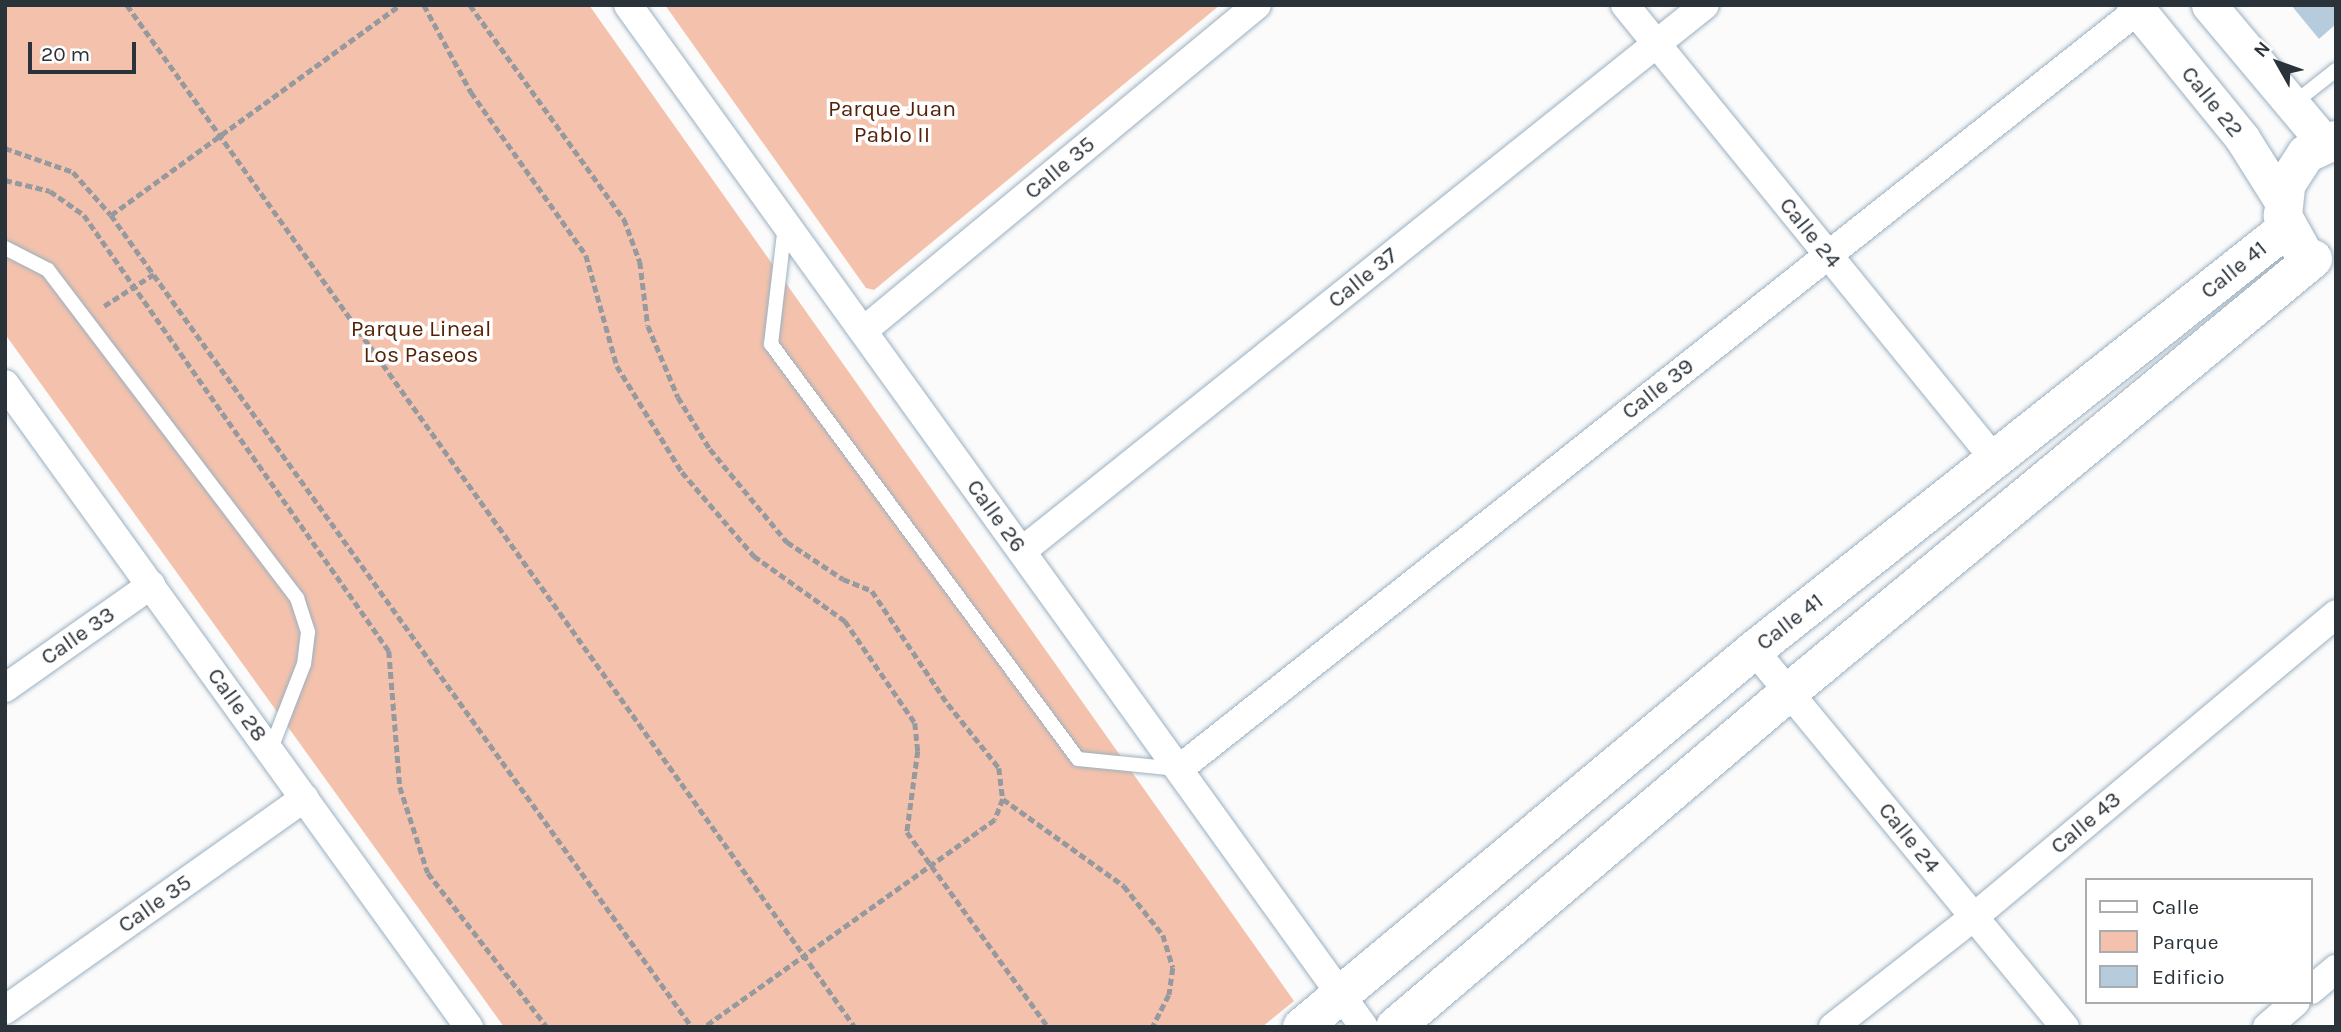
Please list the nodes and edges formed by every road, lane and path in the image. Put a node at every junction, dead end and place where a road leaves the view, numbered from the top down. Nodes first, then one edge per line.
1 (127, 5) edge
2 (400, 5) edge
3 (424, 5) edge
4 (470, 5) edge
5 (628, 5) edge
6 (1257, 5) edge
7 (1625, 5) edge
8 (1705, 5) edge
9 (2209, 5) edge
10 (2136, 8) edge
11 (1657, 43) junction
12 (2336, 70) edge
13 (2291, 106) junction
14 (220, 136) junction
15 (2330, 141) edge
16 (5, 148) edge
17 (5, 180) edge
18 (111, 215) junction
19 (2285, 215) junction
20 (785, 223) junction
21 (5, 248) edge
22 (1827, 254) junction
23 (2325, 264) edge
24 (153, 274) junction
25 (133, 287) junction
26 (863, 331) junction
27 (5, 384) edge
28 (1995, 460) junction
29 (1022, 551) junction
30 (151, 585) junction
31 (2336, 614) edge
32 (1754, 650) junction
33 (5, 688) edge
34 (1789, 692) junction
35 (270, 751) junction
36 (1179, 769) junction
37 (304, 798) junction
38 (1003, 799) junction
39 (931, 865) junction
40 (1974, 917) junction
41 (804, 956) junction
42 (2336, 969) edge
43 (2313, 988) edge
44 (1341, 995) junction
45 (2294, 1004) edge
46 (5, 1010) edge
47 (460, 1024) edge
48 (547, 1027) edge
49 (692, 1027) edge
50 (705, 1027) edge
51 (855, 1027) edge
52 (1048, 1027) edge
53 (1153, 1027) edge
54 (1302, 1027) edge
55 (1364, 1027) edge
56 (1395, 1027) edge
57 (1833, 1027) edge
58 (2064, 1027) edge
59 (2267, 1027) edge

1 - 14 path
2 - 14 path
3 - 39 path
4 - 38 path
5 - 20 street, Calle 26
6 - 26 street, Calle 35
7 - 11 street, Calle 24
8 - 11 street, Calle 37
9 - 13 street
10 - 19 street, Calle 22
10 - 22 street, Calle 39
11 - 22 street, Calle 24
11 - 29 street, Calle 37
12 - 13 lane
13 - 15 street
14 - 18 path
14 - 41 path
15 - 19 main road
16 - 18 path
17 - 25 path
18 - 24 path
19 - 23 main road
19 - 28 main road, Calle 41
20 - 26 street, Calle 26
20 - 36 lane
21 - 35 lane
22 - 28 street, Calle 24
22 - 36 street, Calle 39
23 - 34 main road, Calle 41
24 - 25 path
24 - 49 path
25 - 48 path
26 - 29 street, Calle 26
27 - 30 street, Calle 28
28 - 32 main road, Calle 41
29 - 36 street, Calle 26
30 - 33 street, Calle 33
30 - 35 street, Calle 28
31 - 40 street, Calle 43
32 - 34 street, Calle 24
32 - 44 main road, Calle 41
34 - 40 street, Calle 24
34 - 56 main road, Calle 41
35 - 37 street, Calle 28
36 - 44 street, Calle 26
37 - 46 street, Calle 35
37 - 47 street, Calle 28
38 - 39 path
38 - 53 path
39 - 41 path
39 - 52 path
40 - 57 street, Calle 43
40 - 58 street, Calle 24
41 - 50 path
41 - 51 path
42 - 43 street
44 - 54 main road, Calle 41
44 - 55 street, Calle 26
45 - 59 street

